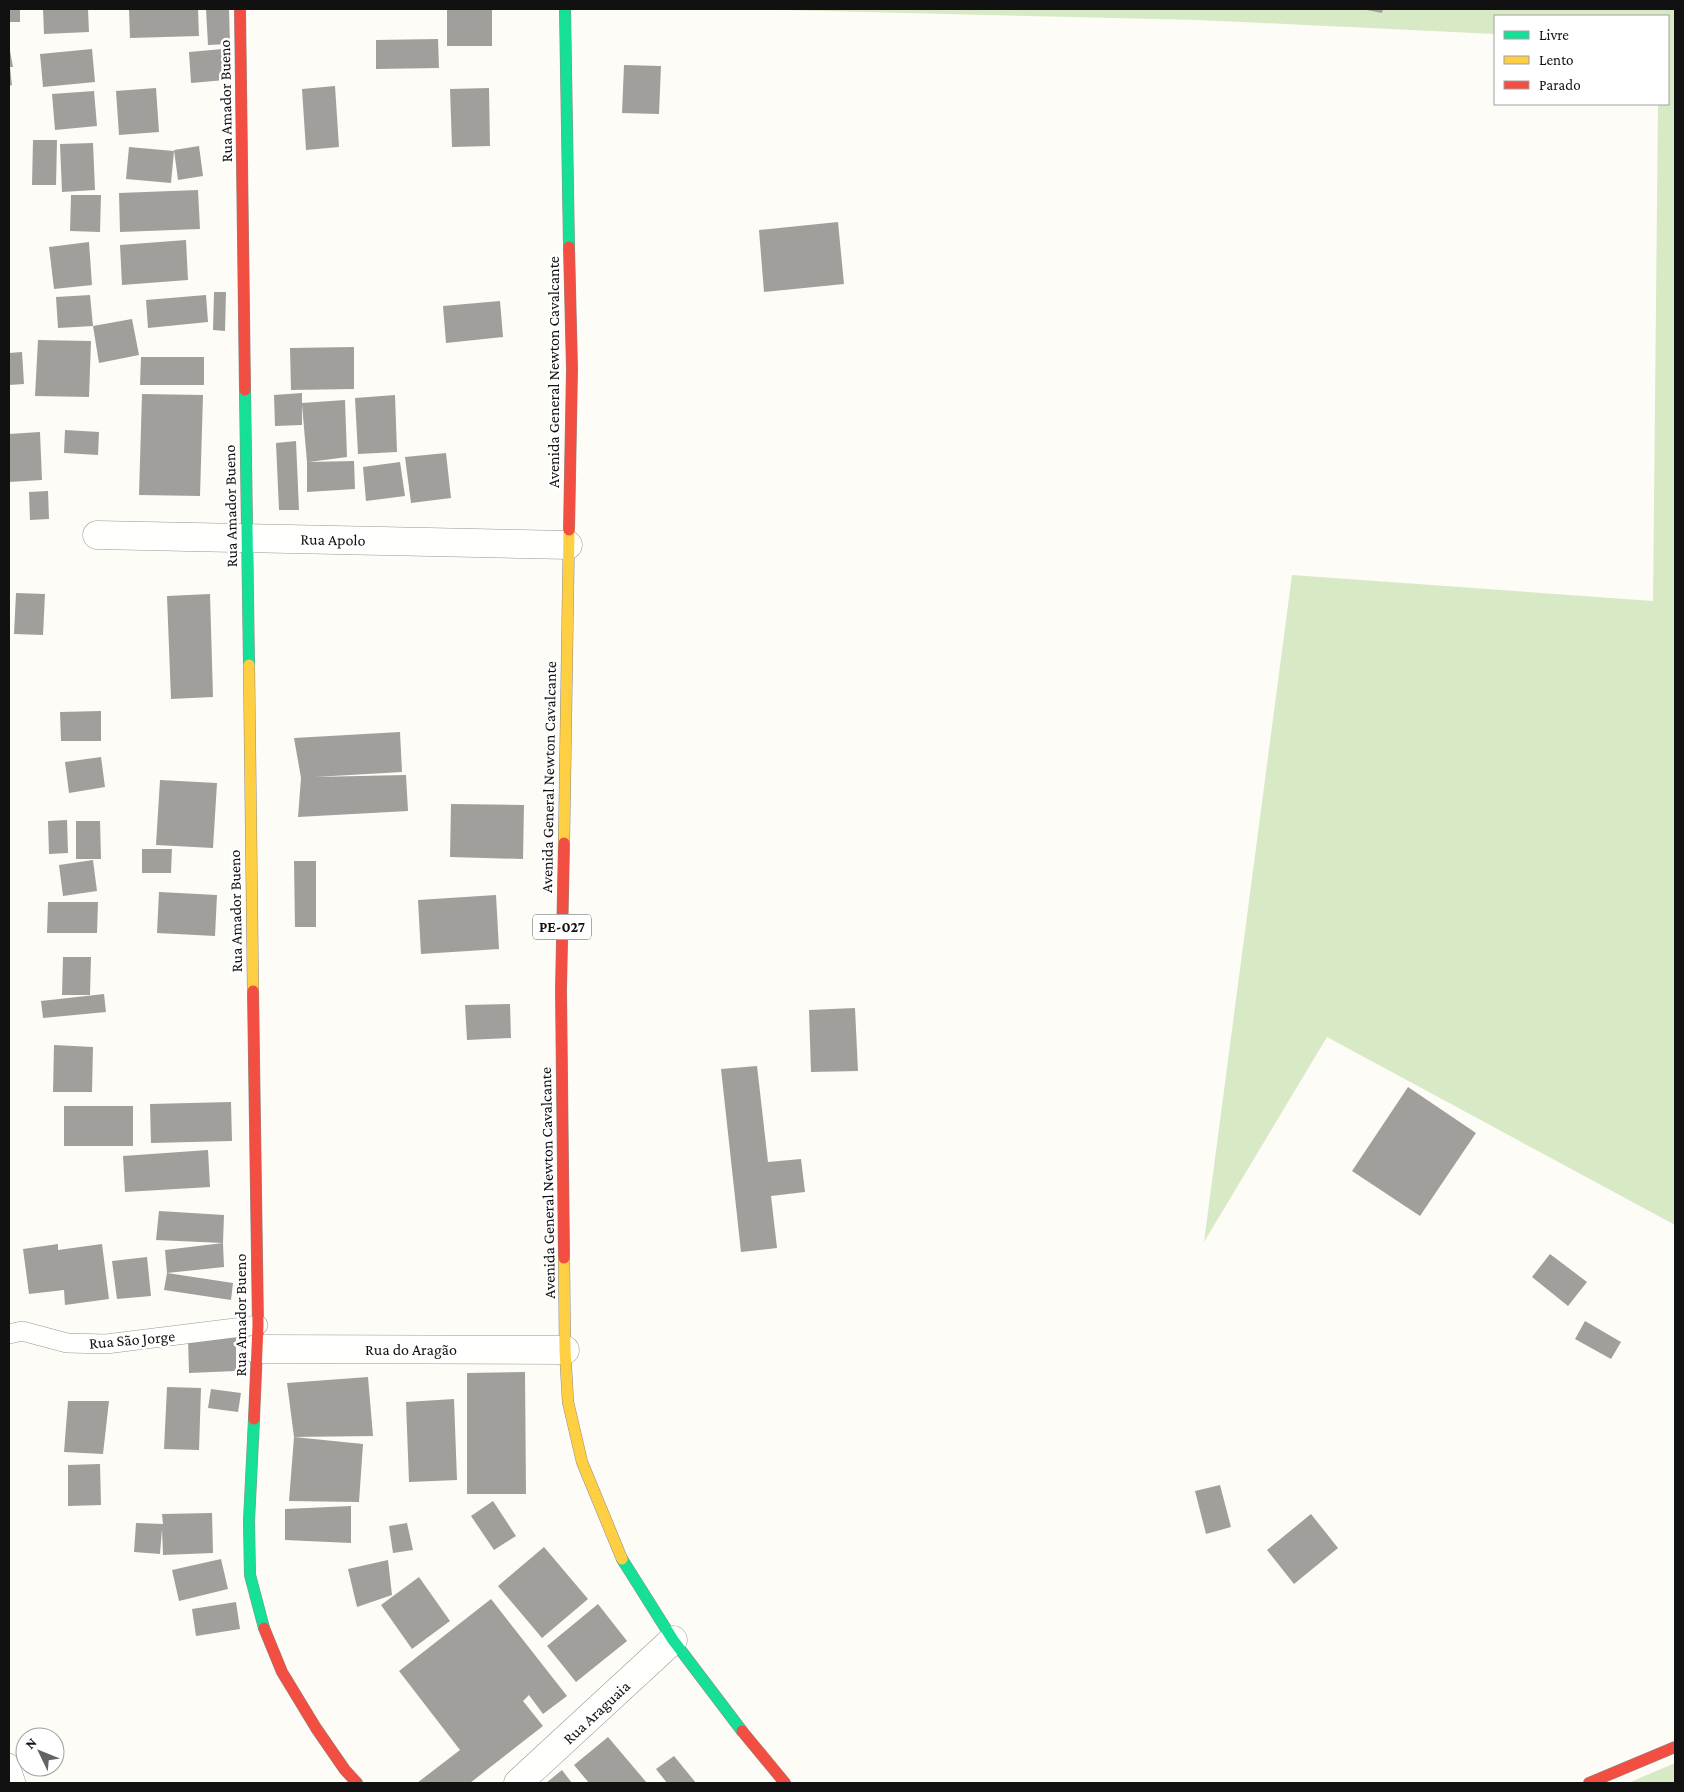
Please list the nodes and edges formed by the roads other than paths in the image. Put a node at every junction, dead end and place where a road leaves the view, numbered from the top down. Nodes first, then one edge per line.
1 (240, 9) edge
2 (566, 9) edge
3 (97, 535) dead end
4 (246, 537) junction
5 (568, 545) junction
6 (9, 1334) edge
7 (257, 1337) junction
8 (565, 1350) junction
9 (673, 1640) junction
10 (1675, 1747) edge
11 (9, 1763) edge
12 (16, 1783) edge
13 (358, 1783) edge
14 (518, 1783) edge
15 (785, 1783) edge
16 (1589, 1783) edge

1 - 4 main road, Rua Amador Bueno
2 - 5 main road, Avenida General Newton Cavalcante / PE-027
3 - 4 street, Rua Apolo
4 - 5 street, Rua Apolo
4 - 7 main road, Rua Amador Bueno
5 - 8 main road, Avenida General Newton Cavalcante / PE-027
6 - 7 lane, Rua São Jorge
7 - 8 street, Rua do Aragão
7 - 13 main road, Rua Amador Bueno
8 - 9 main road, Avenida General Newton Cavalcante / PE-027
9 - 14 street, Rua Araguaia
9 - 15 main road, Avenida General Newton Cavalcante / PE-027
10 - 16 main road
11 - 12 lane

